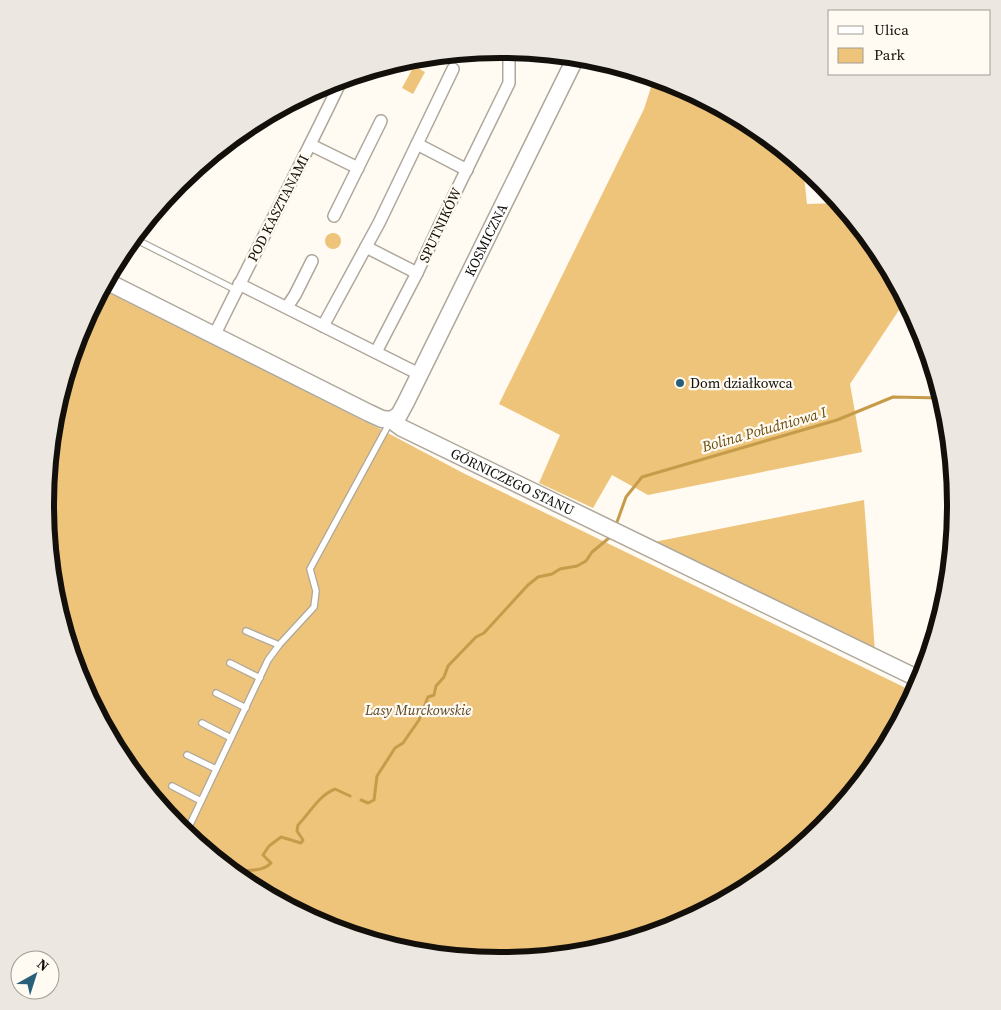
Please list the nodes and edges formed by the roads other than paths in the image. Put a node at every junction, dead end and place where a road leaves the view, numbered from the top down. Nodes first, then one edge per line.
1 (509, 58) edge
2 (572, 64) edge
3 (453, 70) dead end
4 (337, 89) edge
5 (381, 121) dead end
6 (311, 144) junction
7 (417, 144) junction
8 (358, 168) junction
9 (467, 170) junction
10 (334, 216) dead end
11 (140, 241) edge
12 (366, 247) junction
13 (312, 261) dead end
14 (417, 273) junction
15 (113, 284) edge
16 (237, 287) junction
17 (287, 307) junction
18 (323, 326) junction
19 (214, 336) junction
20 (376, 352) junction
21 (420, 374) junction
22 (392, 420) junction
23 (246, 631) dead end
24 (279, 645) junction
25 (230, 663) dead end
26 (913, 676) edge
27 (260, 678) junction
28 (216, 693) dead end
29 (246, 708) junction
30 (202, 723) dead end
31 (231, 738) junction
32 (187, 755) dead end
33 (216, 770) junction
34 (172, 786) dead end
35 (201, 801) junction
36 (188, 824) edge

1 - 9 street, SPUTNIKÓW
2 - 21 street, KOSMICZNA
3 - 7 street
4 - 6 street, POD KASZTANAMI
5 - 8 street
6 - 8 street
6 - 16 street, POD KASZTANAMI
7 - 9 street
7 - 12 street
8 - 10 street
9 - 14 street, SPUTNIKÓW
11 - 16 lane
12 - 14 street
12 - 18 street
13 - 17 street
14 - 20 street, SPUTNIKÓW
15 - 19 street, GÓRNICZEGO STANU
16 - 17 street
16 - 19 street, POD KASZTANAMI
17 - 18 street
18 - 20 street
19 - 22 street, GÓRNICZEGO STANU
20 - 21 street
21 - 22 street, KOSMICZNA
22 - 24 lane
22 - 26 street, GÓRNICZEGO STANU
23 - 24 lane
24 - 27 lane
25 - 27 lane
27 - 29 lane
28 - 29 lane
29 - 31 lane
30 - 31 lane
31 - 33 lane
32 - 33 lane
33 - 35 lane
34 - 35 lane
35 - 36 lane

